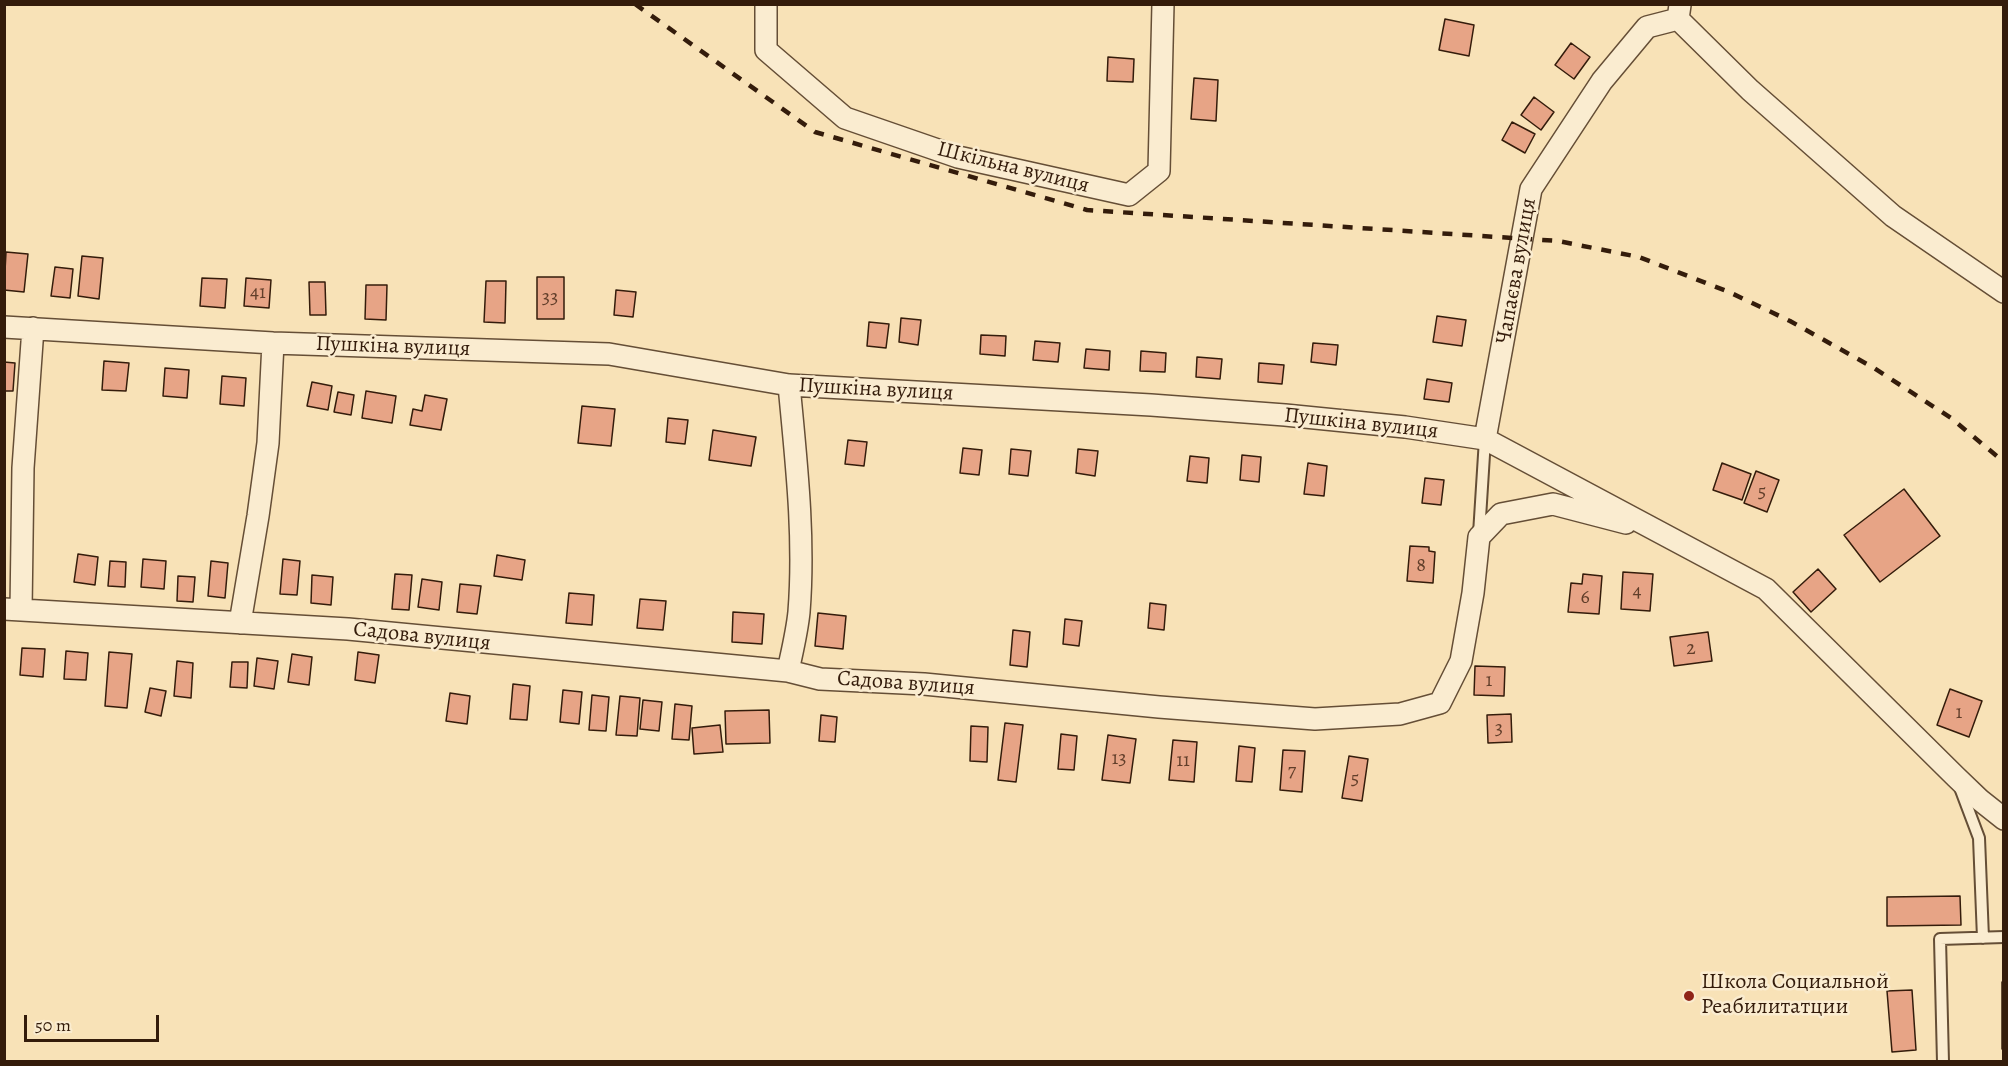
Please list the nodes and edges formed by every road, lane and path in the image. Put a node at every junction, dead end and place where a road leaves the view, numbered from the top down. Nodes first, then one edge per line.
1 (766, 4) edge
2 (1163, 4) edge
3 (1679, 12) edge
4 (2004, 292) edge
5 (4, 327) edge
6 (33, 328) junction
7 (273, 343) junction
8 (789, 385) junction
9 (1485, 439) junction
10 (1660, 532) junction
11 (1479, 537) junction
12 (13, 609) edge
13 (240, 623) junction
14 (788, 671) junction
15 (1956, 777) junction
16 (2004, 819) edge
17 (2004, 937) edge
18 (1983, 938) junction
19 (1943, 1062) edge

1 - 2 street, Шкільна вулиця
3 - 4 street, Чапаєва вулиця
3 - 9 street, Чапаєва вулиця
5 - 6 street, Пушкіна вулиця
6 - 7 street, Пушкіна вулиця
6 - 12 street
7 - 8 street, Пушкіна вулиця
7 - 13 street
8 - 9 street, Пушкіна вулиця
8 - 14 street
9 - 10 street, Пушкіна вулиця
9 - 11 lane
10 - 11 street
10 - 15 street, Пушкіна вулиця
11 - 14 street, Садова вулиця
12 - 13 street, Садова вулиця
13 - 14 street, Садова вулиця
15 - 16 street, Пушкіна вулиця
15 - 18 lane
17 - 18 lane
18 - 19 lane

